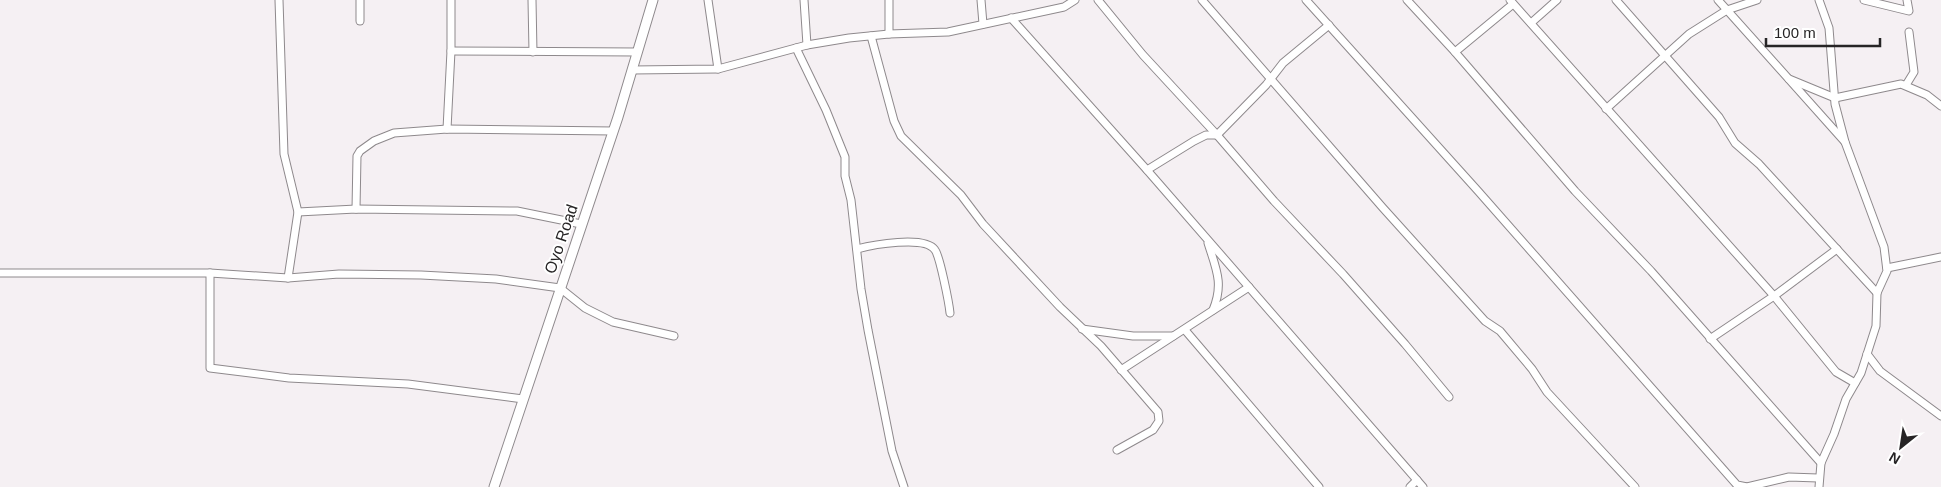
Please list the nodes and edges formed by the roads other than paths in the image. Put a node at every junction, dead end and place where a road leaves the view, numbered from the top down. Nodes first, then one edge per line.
1 (279, 0) edge
2 (360, 0) edge
3 (451, 0) edge
4 (532, 0) edge
5 (653, 0) edge
6 (708, 0) edge
7 (804, 0) edge
8 (889, 0) edge
9 (981, 0) edge
10 (1075, 0) edge
11 (1098, 0) edge
12 (1202, 0) edge
13 (1306, 0) edge
14 (1407, 0) edge
15 (1557, 0) edge
16 (1616, 0) edge
17 (1718, 0) edge
18 (1757, 0) edge
19 (1818, 0) edge
20 (1864, 0) edge
21 (1907, 0) edge
22 (1511, 2) edge
23 (1727, 10) junction
24 (1011, 18) junction
25 (360, 21) dead end
26 (1531, 23) junction
27 (984, 24) junction
28 (1329, 25) junction
29 (1909, 32) dead end
30 (889, 34) junction
31 (871, 36) junction
32 (807, 45) junction
33 (796, 48) junction
34 (451, 51) junction
35 (533, 52) junction
36 (637, 52) junction
37 (1456, 52) junction
38 (1664, 55) junction
39 (718, 68) junction
40 (632, 70) junction
41 (1271, 77) junction
42 (1786, 78) junction
43 (1906, 85) junction
44 (1835, 98) junction
45 (1941, 106) edge
46 (1606, 109) junction
47 (447, 129) junction
48 (613, 131) junction
49 (1217, 135) junction
50 (1845, 142) junction
51 (1148, 170) junction
52 (356, 209) junction
53 (298, 212) junction
54 (581, 224) junction
55 (1208, 240) junction
56 (857, 249) junction
57 (1837, 249) junction
58 (1941, 257) edge
59 (1887, 268) junction
60 (0, 273) edge
61 (210, 274) junction
62 (288, 278) junction
63 (1249, 287) junction
64 (560, 288) junction
65 (1877, 293) junction
66 (1774, 296) junction
67 (1213, 310) junction
68 (950, 313) dead end
69 (1082, 329) junction
70 (1186, 330) junction
71 (674, 336) dead end
72 (1174, 336) junction
73 (1710, 339) junction
74 (1867, 354) junction
75 (1121, 370) junction
76 (1855, 384) junction
77 (1449, 397) dead end
78 (523, 398) junction
79 (1941, 416) edge
80 (1117, 450) dead end
81 (1820, 463) junction
82 (1818, 478) junction
83 (1417, 480) junction
84 (494, 487) edge
85 (904, 487) edge
86 (1319, 487) edge
87 (1410, 487) edge
88 (1423, 487) edge
89 (1635, 487) edge
90 (1819, 487) edge

1 - 53 street
2 - 25 street
3 - 34 street
4 - 35 street
5 - 36 street, Oyo Road
6 - 39 street
7 - 32 street
8 - 30 street
9 - 27 street
10 - 24 street
11 - 49 street
12 - 41 street
13 - 28 street
14 - 37 street
15 - 26 street
16 - 38 street
17 - 23 street
18 - 23 street
19 - 44 street
20 - 21 street
22 - 26 street
22 - 37 street
23 - 38 street
23 - 42 street
24 - 27 street
24 - 51 street
26 - 46 street
27 - 30 street
28 - 41 street
28 - 82 street
29 - 43 street
30 - 31 street
31 - 32 street
31 - 69 street
32 - 33 street
33 - 39 street
33 - 56 street
34 - 35 street
34 - 47 street
35 - 36 street
36 - 40 street, Oyo Road
37 - 73 street
38 - 46 street
38 - 57 street
39 - 40 street
40 - 48 street, Oyo Road
41 - 49 street
41 - 89 street
42 - 44 street
42 - 50 street
43 - 44 street
43 - 45 street
44 - 50 street
46 - 66 street
47 - 48 street
47 - 52 street
48 - 54 street, Oyo Road
49 - 51 street
49 - 77 street
50 - 59 street
51 - 55 street
52 - 53 street
52 - 54 street
53 - 62 street
54 - 64 street, Oyo Road
55 - 63 street
55 - 67 street
56 - 68 street
56 - 85 street
57 - 65 street
57 - 66 street
58 - 59 street
59 - 65 street
60 - 61 street
61 - 62 street
61 - 78 street
62 - 64 street
63 - 67 street
63 - 83 street
64 - 71 street
64 - 78 street, Oyo Road
65 - 74 street
66 - 73 street
66 - 76 street
67 - 70 street
69 - 72 street
69 - 75 street
70 - 72 street
70 - 86 street
72 - 75 street
73 - 81 street
74 - 76 street
74 - 79 street
75 - 80 street
76 - 81 street
78 - 84 street, Oyo Road
81 - 82 street
82 - 90 street
83 - 87 street
83 - 88 street

